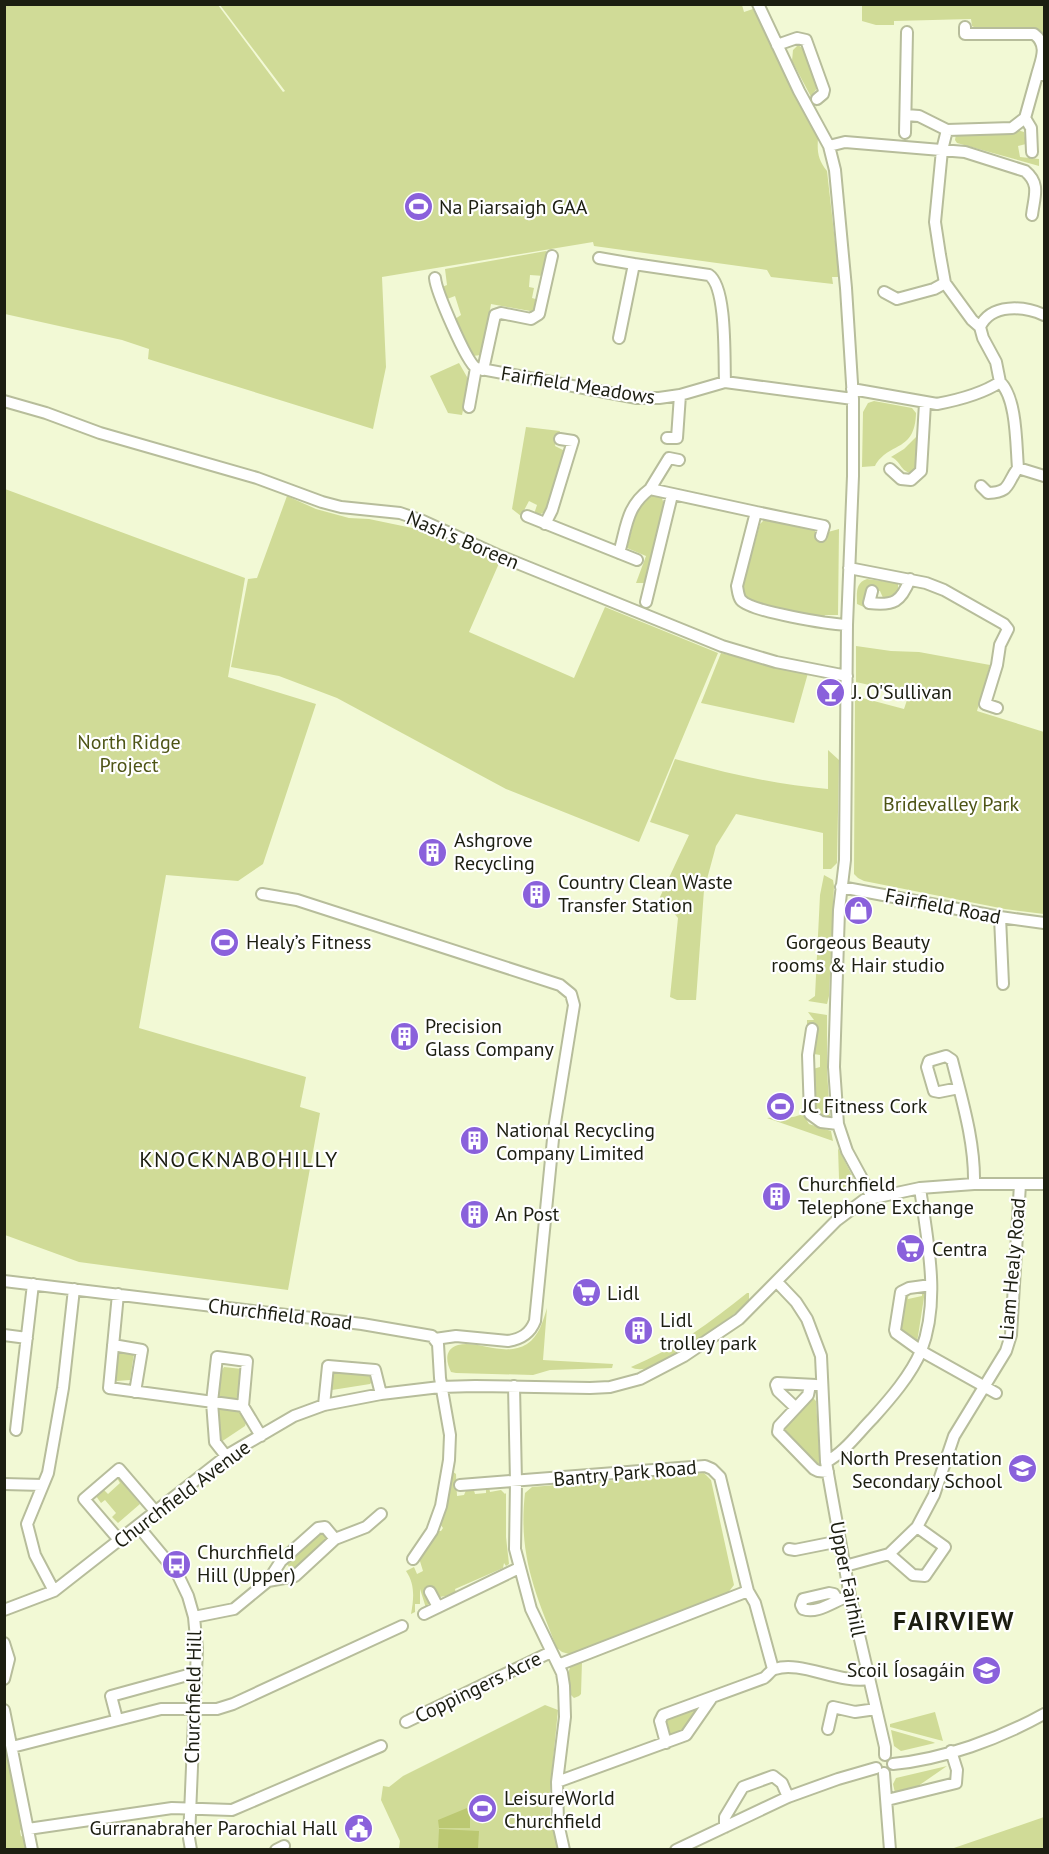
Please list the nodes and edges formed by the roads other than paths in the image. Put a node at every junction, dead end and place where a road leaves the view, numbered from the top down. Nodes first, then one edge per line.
1 (758, 4) edge
2 (965, 27) dead end
3 (907, 32) dead end
4 (777, 45) junction
5 (1041, 75) edge
6 (817, 99) dead end
7 (906, 115) junction
8 (1025, 118) junction
9 (947, 130) junction
10 (905, 134) dead end
11 (829, 146) junction
12 (942, 150) junction
13 (1032, 152) dead end
14 (1032, 215) dead end
15 (552, 256) dead end
16 (599, 258) dead end
17 (634, 264) junction
18 (435, 278) dead end
19 (945, 283) junction
20 (884, 292) dead end
21 (1044, 315) edge
22 (980, 327) junction
23 (619, 338) dead end
24 (479, 369) junction
25 (724, 382) junction
26 (1000, 382) junction
27 (852, 394) junction
28 (680, 395) junction
29 (4, 401) edge
30 (925, 403) junction
31 (468, 406) dead end
32 (667, 438) dead end
33 (560, 439) dead end
34 (679, 460) dead end
35 (1018, 468) junction
36 (890, 469) dead end
37 (1044, 476) edge
38 (981, 486) dead end
39 (650, 489) junction
40 (672, 495) junction
41 (756, 512) junction
42 (527, 516) dead end
43 (545, 524) junction
44 (821, 536) dead end
45 (620, 553) junction
46 (637, 560) dead end
47 (849, 568) junction
48 (910, 579) junction
49 (872, 591) dead end
50 (646, 602) dead end
51 (847, 625) junction
52 (847, 676) junction
53 (997, 708) dead end
54 (841, 887) junction
55 (262, 894) dead end
56 (1000, 917) junction
57 (1044, 923) edge
58 (1003, 984) dead end
59 (812, 1029) dead end
60 (959, 1088) dead end
61 (838, 1124) junction
62 (974, 1184) junction
63 (1020, 1184) junction
64 (1044, 1184) edge
65 (920, 1188) junction
66 (872, 1197) junction
67 (4, 1281) edge
68 (777, 1282) junction
69 (33, 1284) junction
70 (931, 1286) junction
71 (74, 1289) junction
72 (118, 1294) junction
73 (4, 1335) edge
74 (27, 1338) junction
75 (435, 1339) junction
76 (113, 1345) junction
77 (921, 1351) junction
78 (810, 1385) junction
79 (514, 1386) junction
80 (822, 1386) junction
81 (985, 1386) junction
82 (442, 1387) junction
83 (135, 1392) junction
84 (996, 1393) dead end
85 (381, 1394) junction
86 (212, 1402) junction
87 (324, 1405) junction
88 (243, 1406) junction
89 (795, 1408) junction
90 (16, 1430) dead end
91 (261, 1436) junction
92 (226, 1456) junction
93 (827, 1467) junction
94 (516, 1482) junction
95 (4, 1484) edge
96 (43, 1485) junction
97 (460, 1485) dead end
98 (155, 1511) junction
99 (381, 1514) dead end
100 (138, 1526) junction
101 (917, 1527) junction
102 (335, 1539) junction
103 (120, 1541) junction
104 (840, 1541) junction
105 (789, 1549) dead end
106 (890, 1554) junction
107 (413, 1558) dead end
108 (845, 1566) junction
109 (519, 1568) junction
110 (268, 1581) junction
111 (54, 1591) junction
112 (748, 1591) junction
113 (430, 1592) dead end
114 (850, 1596) junction
115 (837, 1599) dead end
116 (438, 1607) junction
117 (4, 1610) edge
118 (424, 1614) dead end
119 (194, 1617) junction
120 (402, 1626) dead end
121 (4, 1643) edge
122 (551, 1652) junction
123 (558, 1665) junction
124 (772, 1669) junction
125 (195, 1673) junction
126 (4, 1679) edge
127 (869, 1679) junction
128 (711, 1699) junction
129 (194, 1709) junction
130 (876, 1709) junction
131 (4, 1710) edge
132 (1044, 1714) edge
133 (117, 1719) junction
134 (406, 1722) dead end
135 (828, 1729) dead end
136 (666, 1743) junction
137 (381, 1746) dead end
138 (12, 1747) junction
139 (951, 1751) junction
140 (885, 1755) junction
141 (893, 1764) junction
142 (880, 1770) junction
143 (557, 1782) junction
144 (788, 1797) junction
145 (887, 1800) junction
146 (190, 1808) junction
147 (725, 1827) junction
148 (28, 1828) junction
149 (698, 1845) edge
150 (32, 1850) edge
151 (191, 1850) edge
152 (564, 1850) edge
153 (676, 1850) edge
154 (890, 1850) edge

1 - 4 street
2 - 5 street
3 - 7 street
4 - 6 street
4 - 11 street
5 - 8 street
7 - 9 street
7 - 10 street
8 - 9 street
8 - 13 street
9 - 12 street
11 - 12 street
11 - 27 street
12 - 14 street
12 - 19 street
15 - 24 street
16 - 17 street
17 - 23 street
17 - 25 street
18 - 24 street
19 - 20 street
19 - 22 street
21 - 22 street
22 - 26 street
24 - 28 street, Fairfield Meadows
24 - 31 street
25 - 27 street, Fairfield Meadows
25 - 28 street, Fairfield Meadows
26 - 30 street, Fairfield Meadows
26 - 35 street
27 - 30 street, Fairfield Meadows
27 - 47 street
28 - 32 street, Fairfield Meadows
29 - 52 street, Nash's Boreen
30 - 36 street
33 - 43 street
34 - 39 street
35 - 37 street
35 - 38 street
39 - 40 street
39 - 45 street
40 - 41 street
40 - 50 street
41 - 44 street
41 - 51 street
42 - 43 street
43 - 45 street
45 - 46 street
47 - 48 street
47 - 51 street
48 - 49 street
48 - 53 street
51 - 52 street
52 - 54 street
54 - 56 street, Fairfield Road
54 - 61 street
55 - 75 street
56 - 57 street, Fairfield Road
56 - 58 street
59 - 61 street
60 - 62 street
61 - 66 street
62 - 63 street
62 - 65 street
63 - 64 street
63 - 81 street, Liam Healy Road
65 - 66 street
65 - 70 street
66 - 68 street, Churchfield Avenue
67 - 69 street, Churchfield Road
68 - 79 street, Churchfield Avenue
68 - 80 street, Upper Fairhill
69 - 71 street, Churchfield Road
69 - 74 street
70 - 77 street
70 - 77 street
71 - 72 street, Churchfield Road
71 - 96 street
72 - 75 street, Churchfield Road
72 - 76 street
73 - 74 street
74 - 90 street
75 - 82 street
76 - 83 street
76 - 83 street
77 - 81 street
77 - 93 street
78 - 80 street
78 - 89 street
78 - 89 street
79 - 82 street, Churchfield Avenue
79 - 94 street
80 - 93 street, Upper Fairhill
81 - 84 street
81 - 101 street, Liam Healy Road
82 - 85 street, Churchfield Avenue
82 - 107 street
83 - 86 street
85 - 87 street, Churchfield Avenue
85 - 87 street
86 - 88 street
86 - 88 street
86 - 92 street
87 - 91 street, Churchfield Avenue
88 - 91 street
89 - 93 street
91 - 92 street, Churchfield Avenue
92 - 98 street, Churchfield Avenue
93 - 104 street, Upper Fairhill
94 - 97 street
94 - 109 street
94 - 112 street, Bantry Park Road
95 - 96 street
96 - 111 street
98 - 100 street, Churchfield Avenue
98 - 103 street
99 - 102 street
100 - 103 street, Churchfield Avenue
100 - 119 street, Churchfield Hill
101 - 106 street, Liam Healy Road
101 - 106 street
102 - 110 street
102 - 110 street
103 - 111 street, Churchfield Avenue
104 - 105 street
104 - 108 street, Upper Fairhill
106 - 108 street
108 - 114 street, Upper Fairhill
109 - 116 street
109 - 122 street
110 - 119 street
111 - 117 street, Churchfield Avenue
112 - 123 street
112 - 124 street, Bantry Park Road
113 - 116 street
114 - 115 street
114 - 127 street, Upper Fairhill
116 - 118 street
119 - 125 street, Churchfield Hill
120 - 129 street
121 - 126 street
122 - 123 street
122 - 134 street, Coppingers Acre
123 - 143 street
124 - 127 street
124 - 128 street
125 - 129 street, Churchfield Hill
125 - 133 street
127 - 130 street, Upper Fairhill
128 - 136 street
128 - 136 street
129 - 133 street
129 - 146 street, Churchfield Hill
130 - 135 street
130 - 140 street, Upper Fairhill
131 - 138 street
132 - 139 street
133 - 138 street
136 - 143 street
137 - 146 street
138 - 148 street
139 - 141 street
139 - 145 street
140 - 141 street
140 - 142 street
141 - 142 street
142 - 144 street
142 - 145 street
143 - 152 street
144 - 147 street
144 - 147 street
145 - 154 street
146 - 148 street
146 - 151 street, Churchfield Hill
147 - 149 street
148 - 150 street
149 - 153 street

